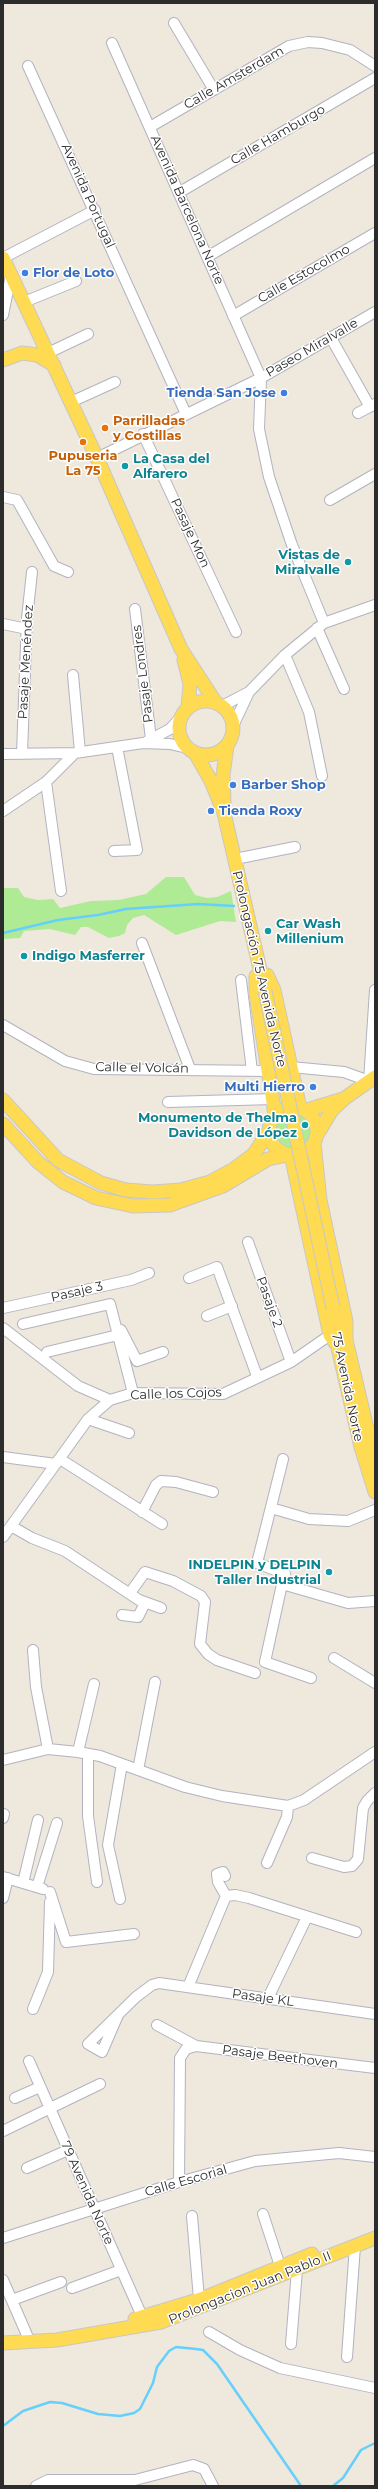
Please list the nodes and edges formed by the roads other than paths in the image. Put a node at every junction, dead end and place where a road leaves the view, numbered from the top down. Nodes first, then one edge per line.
1 (174, 23) dead end
2 (112, 43) dead end
3 (28, 66) dead end
4 (375, 66) edge
5 (375, 78) edge
6 (214, 90) junction
7 (150, 127) junction
8 (375, 158) edge
9 (180, 192) junction
10 (95, 210) junction
11 (375, 233) edge
12 (207, 257) junction
13 (3, 258) edge
14 (11, 275) junction
15 (76, 280) dead end
16 (24, 302) junction
17 (375, 312) edge
18 (3, 315) edge
19 (233, 316) junction
20 (88, 334) dead end
21 (331, 338) junction
22 (48, 353) junction
23 (3, 360) edge
24 (54, 365) junction
25 (261, 378) junction
26 (115, 382) dead end
27 (72, 402) junction
28 (372, 406) edge
29 (358, 413) dead end
30 (186, 414) junction
31 (143, 434) junction
32 (97, 458) junction
33 (375, 474) edge
34 (3, 497) edge
35 (330, 500) dead end
36 (32, 572) dead end
37 (68, 572) dead end
38 (375, 606) edge
39 (135, 609) dead end
40 (3, 624) edge
41 (321, 625) junction
42 (27, 629) junction
43 (236, 632) dead end
44 (181, 649) junction
45 (285, 655) junction
46 (73, 675) dead end
47 (344, 689) dead end
48 (249, 692) junction
49 (219, 704) junction
50 (185, 712) junction
51 (234, 726) junction
52 (147, 741) junction
53 (227, 746) junction
54 (117, 747) junction
55 (191, 751) junction
56 (77, 752) junction
57 (3, 754) edge
58 (22, 754) junction
59 (322, 776) dead end
60 (46, 782) junction
61 (3, 811) edge
62 (224, 813) junction
63 (296, 847) dead end
64 (114, 851) dead end
65 (235, 859) junction
66 (61, 891) dead end
67 (142, 943) dead end
68 (256, 952) junction
69 (241, 980) dead end
70 (375, 990) edge
71 (3, 1025) edge
72 (291, 1067) junction
73 (190, 1069) junction
74 (252, 1071) junction
75 (268, 1071) junction
76 (372, 1079) edge
77 (345, 1098) junction
78 (273, 1099) junction
79 (3, 1100) edge
80 (168, 1102) dead end
81 (303, 1109) junction
82 (275, 1115) junction
83 (3, 1124) edge
84 (268, 1132) junction
85 (316, 1139) junction
86 (289, 1155) junction
87 (248, 1242) dead end
88 (149, 1273) dead end
89 (189, 1278) dead end
90 (232, 1306) junction
91 (3, 1308) edge
92 (334, 1311) joint
93 (206, 1316) dead end
94 (23, 1324) dead end
95 (4, 1331) edge
96 (120, 1333) junction
97 (338, 1340) junction
98 (47, 1352) dead end
99 (163, 1352) dead end
100 (291, 1362) junction
101 (257, 1376) junction
102 (133, 1393) junction
103 (110, 1400) junction
104 (88, 1419) junction
105 (370, 1424) edge
106 (129, 1433) dead end
107 (3, 1457) edge
108 (283, 1459) dead end
109 (58, 1462) junction
110 (375, 1462) edge
111 (213, 1492) dead end
112 (375, 1492) edge
113 (271, 1508) junction
114 (375, 1510) edge
115 (142, 1512) junction
116 (162, 1524) dead end
117 (11, 1526) junction
118 (3, 1537) edge
119 (282, 1584) junction
120 (130, 1593) junction
121 (375, 1601) edge
122 (145, 1603) junction
123 (161, 1608) dead end
124 (122, 1616) dead end
125 (33, 1650) dead end
126 (334, 1658) dead end
127 (255, 1673) dead end
128 (311, 1678) dead end
129 (155, 1682) dead end
130 (375, 1683) edge
131 (94, 1684) dead end
132 (48, 1749) junction
133 (375, 1752) edge
134 (83, 1753) junction
135 (3, 1760) edge
136 (122, 1764) junction
137 (138, 1770) junction
138 (375, 1794) edge
139 (288, 1806) junction
140 (38, 1820) dead end
141 (57, 1823) dead end
142 (312, 1858) dead end
143 (267, 1863) dead end
144 (225, 1876) dead end
145 (6, 1878) edge
146 (97, 1882) dead end
147 (23, 1883) junction
148 (37, 1888) junction
149 (50, 1892) junction
150 (226, 1896) junction
151 (3, 1898) edge
152 (120, 1899) dead end
153 (307, 1917) junction
154 (356, 1932) dead end
155 (134, 1934) dead end
156 (188, 1987) junction
157 (268, 1998) junction
158 (33, 2009) dead end
159 (375, 2011) edge
160 (118, 2015) dead end
161 (157, 2026) dead end
162 (191, 2047) junction
163 (29, 2062) dead end
164 (375, 2068) edge
165 (100, 2084) dead end
166 (40, 2087) junction
167 (15, 2098) dead end
168 (50, 2109) junction
169 (3, 2131) edge
170 (68, 2150) junction
171 (375, 2157) edge
172 (27, 2168) dead end
173 (179, 2182) junction
174 (94, 2209) junction
175 (263, 2214) dead end
176 (192, 2216) dead end
177 (375, 2229) edge
178 (3, 2238) edge
179 (375, 2238) edge
180 (355, 2246) junction
181 (280, 2266) junction
182 (121, 2270) junction
183 (297, 2270) junction
184 (3, 2280) edge
185 (61, 2282) dead end
186 (72, 2288) dead end
187 (199, 2299) junction
188 (12, 2300) junction
189 (144, 2321) junction
190 (209, 2332) dead end
191 (3, 2334) edge
192 (29, 2338) junction
193 (3, 2343) edge
194 (291, 2344) dead end
195 (347, 2357) dead end
196 (375, 2388) edge
197 (49, 2483) edge
198 (36, 2486) edge
199 (213, 2486) edge

1 - 6 street
2 - 7 street, Avenida Barcelona Norte
3 - 10 street, Avenida Portugal
4 - 6 street, Calle Amsterdam
5 - 9 street, Calle Hamburgo
6 - 7 street, Calle Amsterdam
7 - 9 street, Avenida Barcelona Norte
8 - 12 street
9 - 12 street, Avenida Barcelona Norte
10 - 13 street
10 - 30 street, Avenida Portugal
11 - 19 street, Calle Estocolmo
12 - 19 street, Avenida Barcelona Norte
13 - 14 main road
14 - 16 main road
14 - 18 street
15 - 16 street
16 - 22 main road
17 - 21 street, Paseo Miralvalle
19 - 25 street, Avenida Barcelona Norte
20 - 22 street
21 - 25 street, Paseo Miralvalle
21 - 28 street
22 - 24 main road
23 - 24 main road
24 - 27 main road
25 - 30 street, Paseo Miralvalle
25 - 41 street
26 - 27 street
27 - 32 main road
28 - 29 street
30 - 31 street, Paseo Miralvalle
31 - 32 street, Paseo Miralvalle
31 - 43 street, Pasaje Mon
32 - 44 main road
33 - 35 street
34 - 37 street
36 - 42 street, Pasaje Menéndez
38 - 41 street
39 - 52 street, Pasaje Londres
40 - 42 street
41 - 45 street
41 - 47 street
42 - 58 street, Pasaje Menéndez
44 - 49 main road
44 - 50 main road
45 - 48 street
45 - 59 street
46 - 56 street
48 - 49 street
48 - 51 street
49 - 50 main road
49 - 51 main road
50 - 52 street
50 - 55 main road
51 - 53 main road
52 - 54 street
52 - 55 street
53 - 55 main road
53 - 62 main road, Prolongación 75 Avenida Norte
54 - 56 street
54 - 64 street
55 - 62 main road, Prolongación 75 Avenida Norte
56 - 58 street
56 - 60 street
57 - 58 street
60 - 61 street
60 - 66 street
62 - 65 main road, Prolongación 75 Avenida Norte
63 - 65 street
65 - 68 main road, Prolongación 75 Avenida Norte
67 - 73 street
68 - 72 main road
68 - 75 main road
68 - 92 main road, Prolongación 75 Avenida Norte, bridge
69 - 74 street
70 - 76 street
71 - 73 street, Calle el Volcán
72 - 76 street
72 - 81 main road
73 - 74 street, Calle el Volcán
74 - 75 street, Calle el Volcán
75 - 78 main road
76 - 77 main road
77 - 81 main road
77 - 85 main road
78 - 80 street
78 - 82 main road
79 - 84 main road
81 - 82 main road
81 - 85 main road
82 - 84 main road
83 - 86 main road
84 - 86 main road
85 - 86 main road
85 - 97 main road
86 - 97 main road
87 - 100 street, Pasaje 2
88 - 91 street, Pasaje 3
89 - 90 street
90 - 93 street
90 - 101 street
92 - 97 main road, 75 Avenida Norte
94 - 96 street
95 - 103 street
96 - 98 street
96 - 99 street
96 - 102 street
97 - 100 street, Calle los Cojos
97 - 105 main road, 75 Avenida Norte
97 - 112 main road, 75 Avenida Norte
100 - 101 street, Calle los Cojos
101 - 102 street, Calle los Cojos
102 - 103 street, Calle los Cojos
103 - 104 street, Calle los Cojos
104 - 106 street
104 - 109 street, Calle los Cojos
105 - 110 main road, 75 Avenida Norte
107 - 109 street
108 - 113 street
109 - 115 street
109 - 117 street, Calle los Cojos
111 - 115 street
113 - 114 street
113 - 119 street
115 - 116 street
117 - 118 street, Calle los Cojos
117 - 120 street
119 - 121 street
119 - 128 street
120 - 122 street
120 - 127 street
122 - 123 street
122 - 124 street
125 - 132 street
126 - 130 street
129 - 137 street
131 - 134 street
132 - 134 street
132 - 135 street
133 - 139 street
134 - 136 street
134 - 146 street
136 - 137 street
136 - 152 street
137 - 139 street
138 - 142 street
139 - 143 street
140 - 147 street
141 - 148 street
144 - 150 street
145 - 147 street
145 - 151 street
147 - 148 street
148 - 149 street
149 - 155 street
149 - 158 street
150 - 153 street
150 - 156 street
153 - 154 street
153 - 157 street
156 - 157 street, Pasaje KL
156 - 160 street, Pasaje KL
157 - 159 street, Pasaje KL
161 - 162 street
162 - 164 street, Pasaje Beethoven
162 - 173 street
163 - 166 street, 79 Avenida Norte
165 - 168 street
166 - 167 street
166 - 168 street, 79 Avenida Norte
168 - 169 street
168 - 170 street, 79 Avenida Norte
170 - 172 street
170 - 174 street, 79 Avenida Norte
171 - 173 street, Calle Escorial
173 - 174 street, Calle Escorial
174 - 178 street, Calle Escorial
174 - 182 street, 79 Avenida Norte
175 - 181 street
176 - 187 street
177 - 181 main road, Prolongacion Juan Pablo II
179 - 180 main road, Prolongacion Juan Pablo II
180 - 183 main road, Prolongacion Juan Pablo II
180 - 195 street
181 - 187 main road, Prolongacion Juan Pablo II
182 - 186 street
182 - 189 street, 79 Avenida Norte
183 - 189 main road, Prolongacion Juan Pablo II
183 - 194 street
184 - 188 street
185 - 188 street
187 - 189 main road, Prolongacion Juan Pablo II
188 - 192 street
189 - 192 main road, Prolongacion Juan Pablo II
190 - 196 street
191 - 192 main road, Prolongacion Juan Pablo II
192 - 193 main road, Prolongacion Juan Pablo II
197 - 198 street
197 - 199 street

